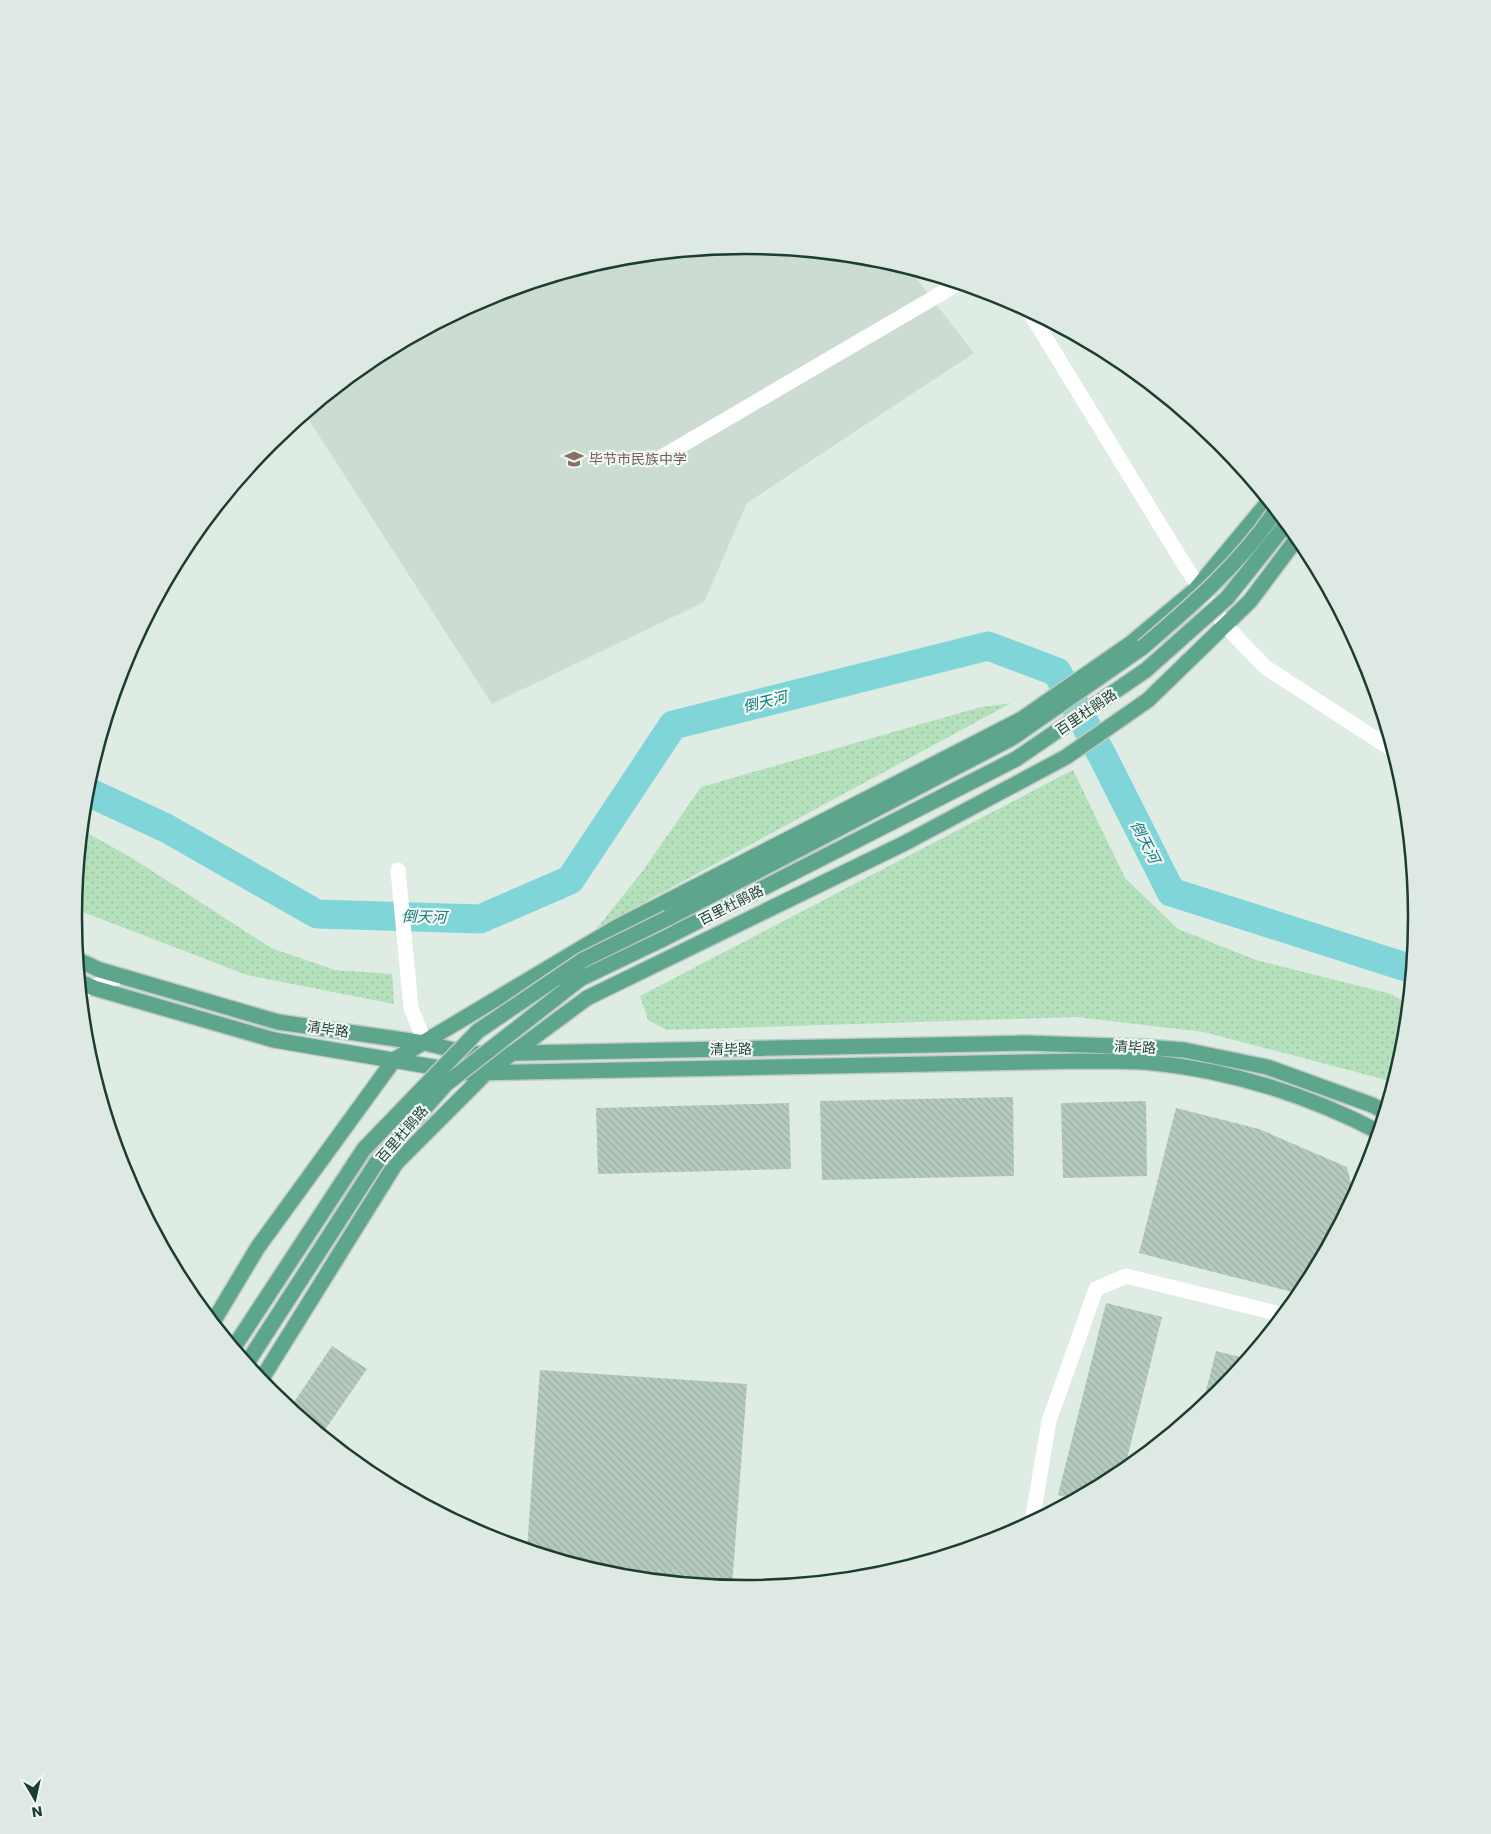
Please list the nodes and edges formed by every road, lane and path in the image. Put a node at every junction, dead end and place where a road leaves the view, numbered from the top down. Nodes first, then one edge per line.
1 (952, 287) edge
2 (1035, 320) edge
3 (660, 458) dead end
4 (1265, 506) edge
5 (1273, 515) edge
6 (1282, 529) edge
7 (1293, 544) edge
8 (1201, 591) junction
9 (1225, 624) junction
10 (1386, 746) edge
11 (398, 870) dead end
12 (84, 962) edge
13 (121, 976) junction
14 (86, 987) edge
15 (86, 987) edge
16 (425, 1043) junction
17 (514, 1054) junction
18 (394, 1060) junction
19 (486, 1072) junction
20 (1380, 1109) edge
21 (1373, 1129) edge
22 (1277, 1313) edge
23 (217, 1316) edge
24 (237, 1342) edge
25 (250, 1358) edge
26 (265, 1373) edge
27 (1033, 1515) edge

1 - 3 street
2 - 8 street
4 - 8 main road
5 - 8 main road, 百里杜鹃路, bridge
6 - 25 main road, 百里杜鹃路, bridge
7 - 9 main road
8 - 9 street
8 - 16 main road
8 - 24 main road, 百里杜鹃路, bridge
9 - 10 street
9 - 17 main road
11 - 16 street
12 - 13 main road, 清毕路
13 - 14 street
13 - 16 main road, 清毕路
15 - 18 main road
16 - 17 main road, 清毕路
16 - 18 main road
17 - 19 main road
17 - 20 main road, 清毕路
18 - 19 main road
18 - 23 main road
19 - 21 main road
19 - 26 main road
22 - 27 street

